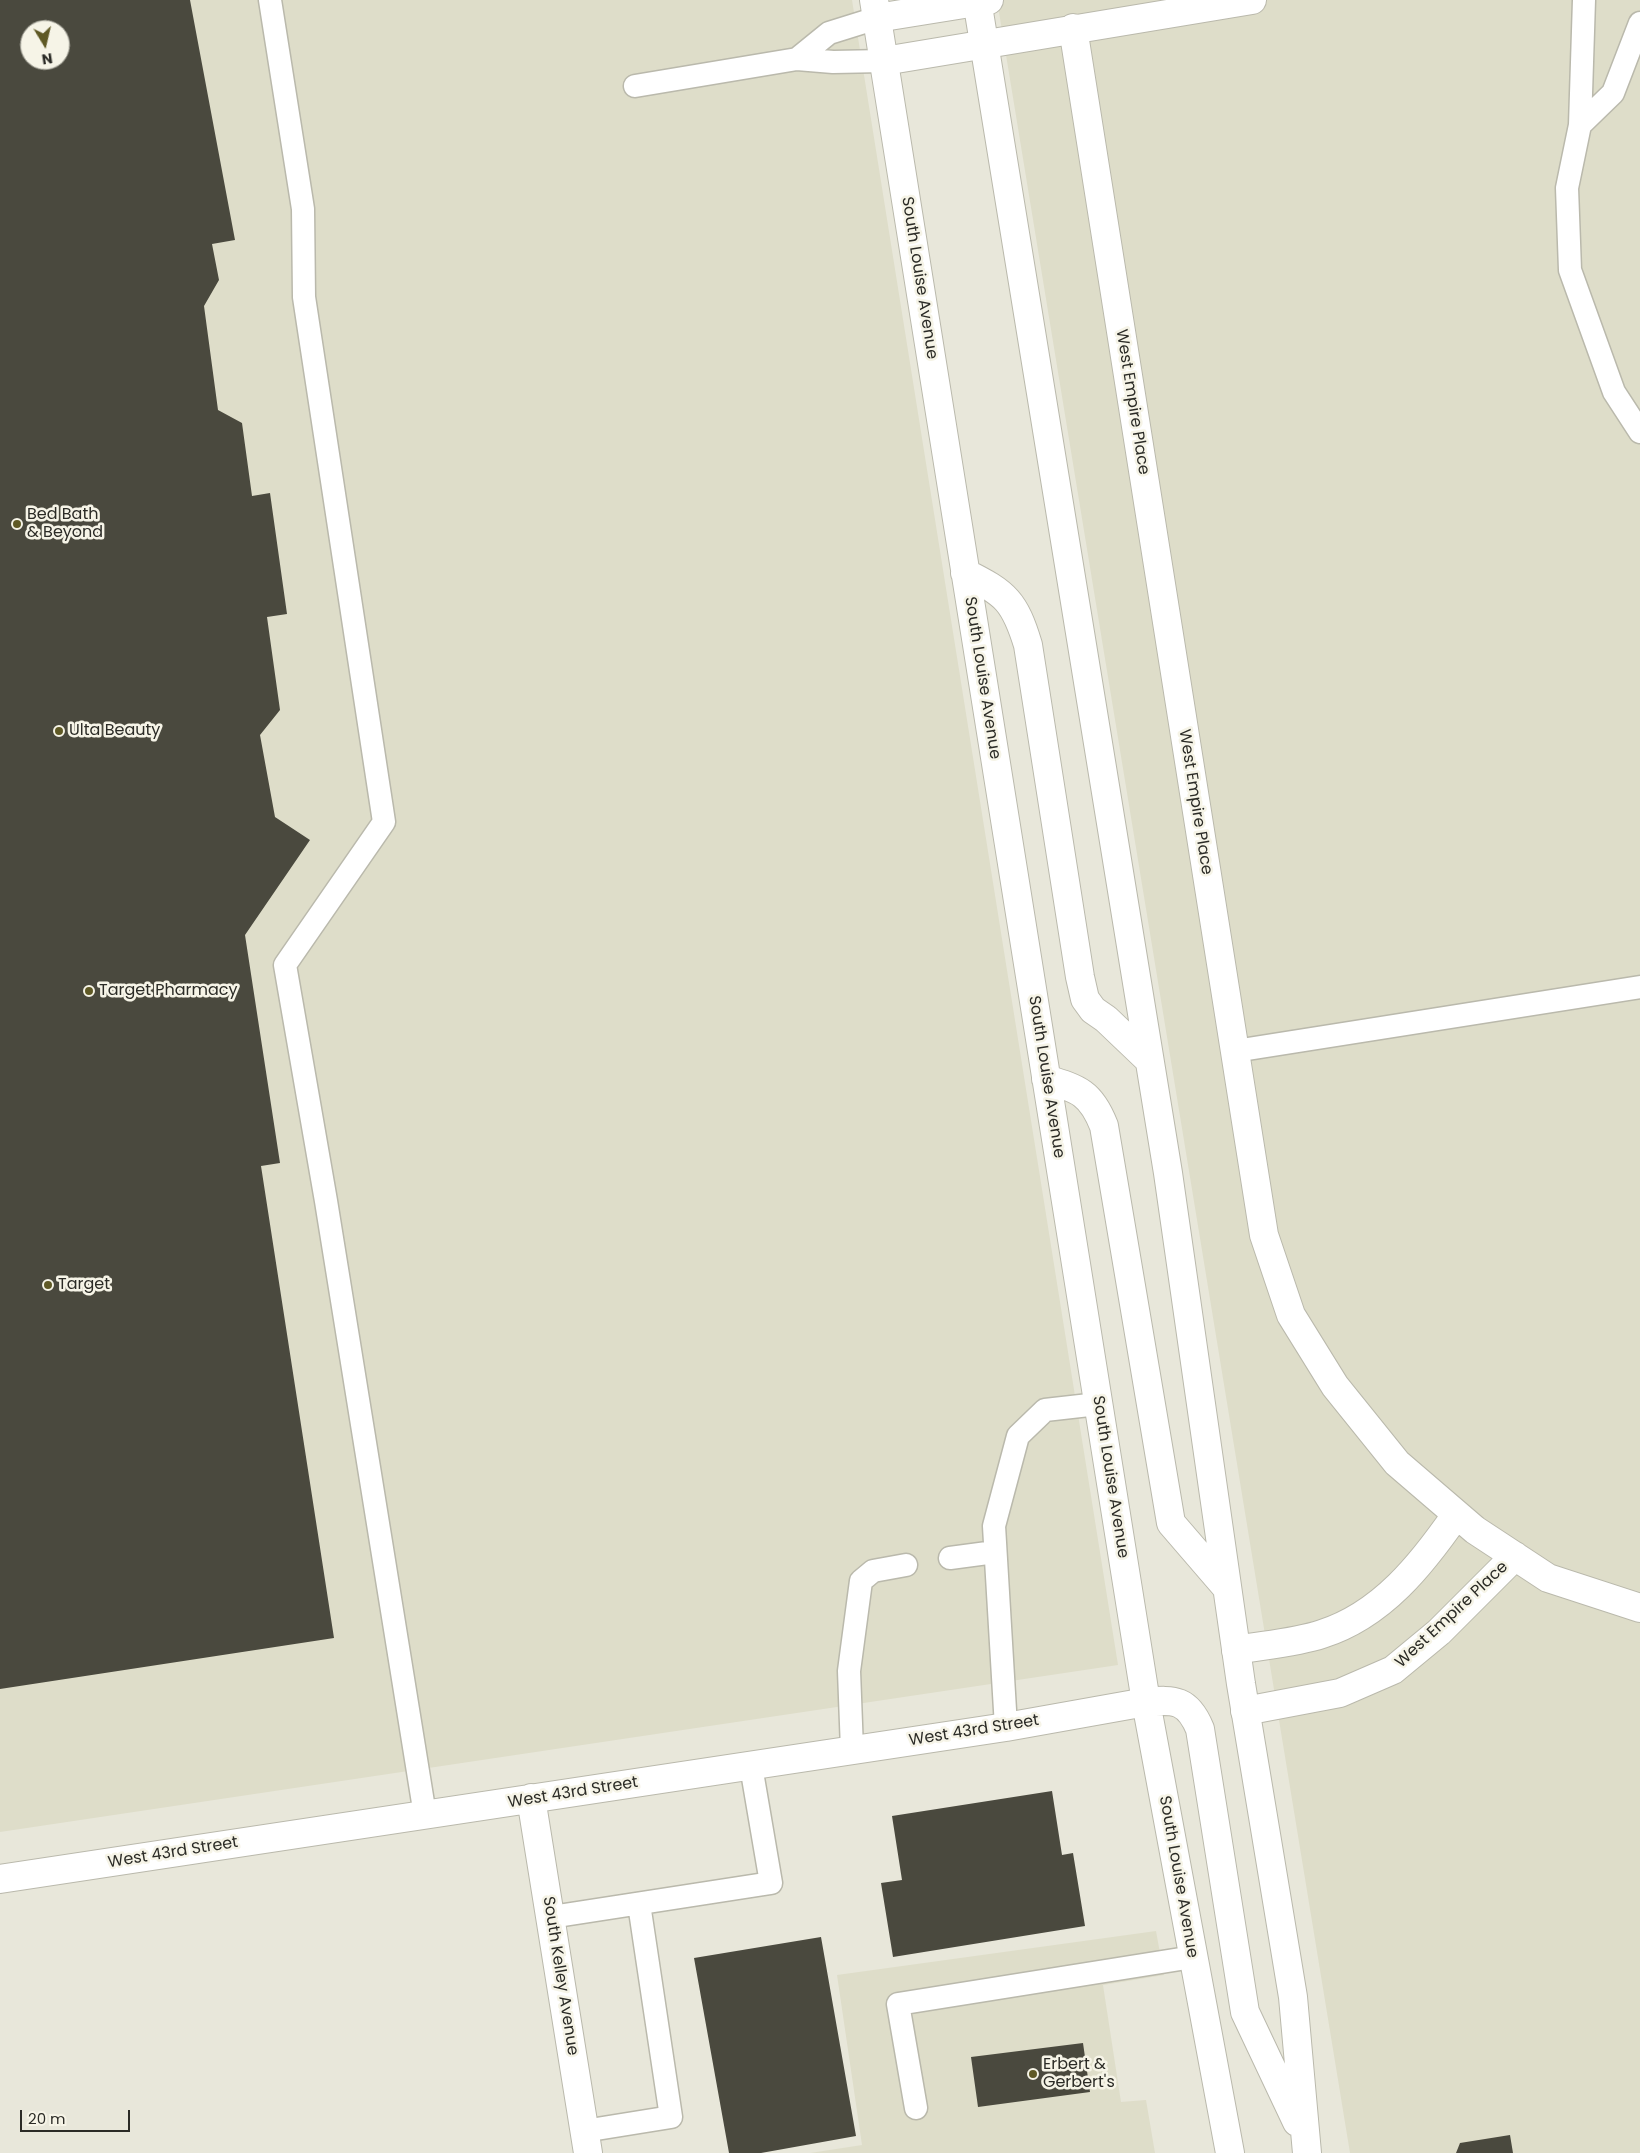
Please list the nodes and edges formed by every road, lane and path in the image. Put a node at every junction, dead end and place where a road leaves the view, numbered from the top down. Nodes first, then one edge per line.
1 (270, 0) edge
2 (1252, 0) edge
3 (1584, 0) edge
4 (981, 1) edge
5 (876, 9) edge
6 (1640, 23) edge
7 (1073, 28) junction
8 (985, 45) junction
9 (797, 59) junction
10 (884, 61) junction
11 (635, 86) dead end
12 (1580, 125) junction
13 (1640, 432) edge
14 (966, 574) junction
15 (1640, 987) edge
16 (1235, 1052) junction
17 (1149, 1060) junction
18 (1046, 1079) junction
19 (1098, 1404) junction
20 (1456, 1515) junction
21 (995, 1552) junction
22 (1515, 1556) junction
23 (950, 1558) dead end
24 (906, 1565) dead end
25 (1227, 1588) junction
26 (1640, 1608) edge
27 (1236, 1650) junction
28 (1146, 1702) junction
29 (1245, 1711) junction
30 (1006, 1727) junction
31 (852, 1750) junction
32 (751, 1766) junction
33 (531, 1798) junction
34 (424, 1815) junction
35 (0, 1879) edge
36 (639, 1904) junction
37 (551, 1917) junction
38 (1193, 1957) junction
39 (916, 2108) dead end
40 (586, 2142) edge
41 (1306, 2146) edge
42 (1230, 2153) edge

1 - 34 lane
2 - 7 main road
3 - 12 lane
4 - 5 main road
4 - 8 main road
5 - 9 lane
5 - 10 main road, South Louise Avenue
6 - 12 lane
7 - 8 main road
7 - 16 main road, West Empire Place
8 - 10 main road
8 - 17 main road
9 - 10 lane
9 - 11 lane
10 - 14 main road, South Louise Avenue
12 - 13 lane
14 - 17 main road
14 - 18 main road, South Louise Avenue
15 - 16 lane
16 - 20 main road, West Empire Place
17 - 25 main road
18 - 19 main road, South Louise Avenue
18 - 25 main road
19 - 21 lane
19 - 28 main road, South Louise Avenue
20 - 22 main road, West Empire Place
20 - 27 main road
21 - 23 lane
21 - 30 lane
22 - 26 main road, West Empire Place
22 - 29 main road, West Empire Place
24 - 31 lane
25 - 27 main road
27 - 29 main road
28 - 30 main road, West 43rd Street
28 - 38 main road, South Louise Avenue
28 - 41 main road, West 43rd Street
29 - 41 main road
30 - 31 main road, West 43rd Street
31 - 32 main road, West 43rd Street
32 - 33 main road, West 43rd Street
32 - 36 lane
33 - 34 main road, West 43rd Street
33 - 37 main road, South Kelley Avenue
34 - 35 main road, West 43rd Street
36 - 37 lane
36 - 40 lane
37 - 40 main road, South Kelley Avenue
38 - 39 lane
38 - 42 main road, South Louise Avenue

